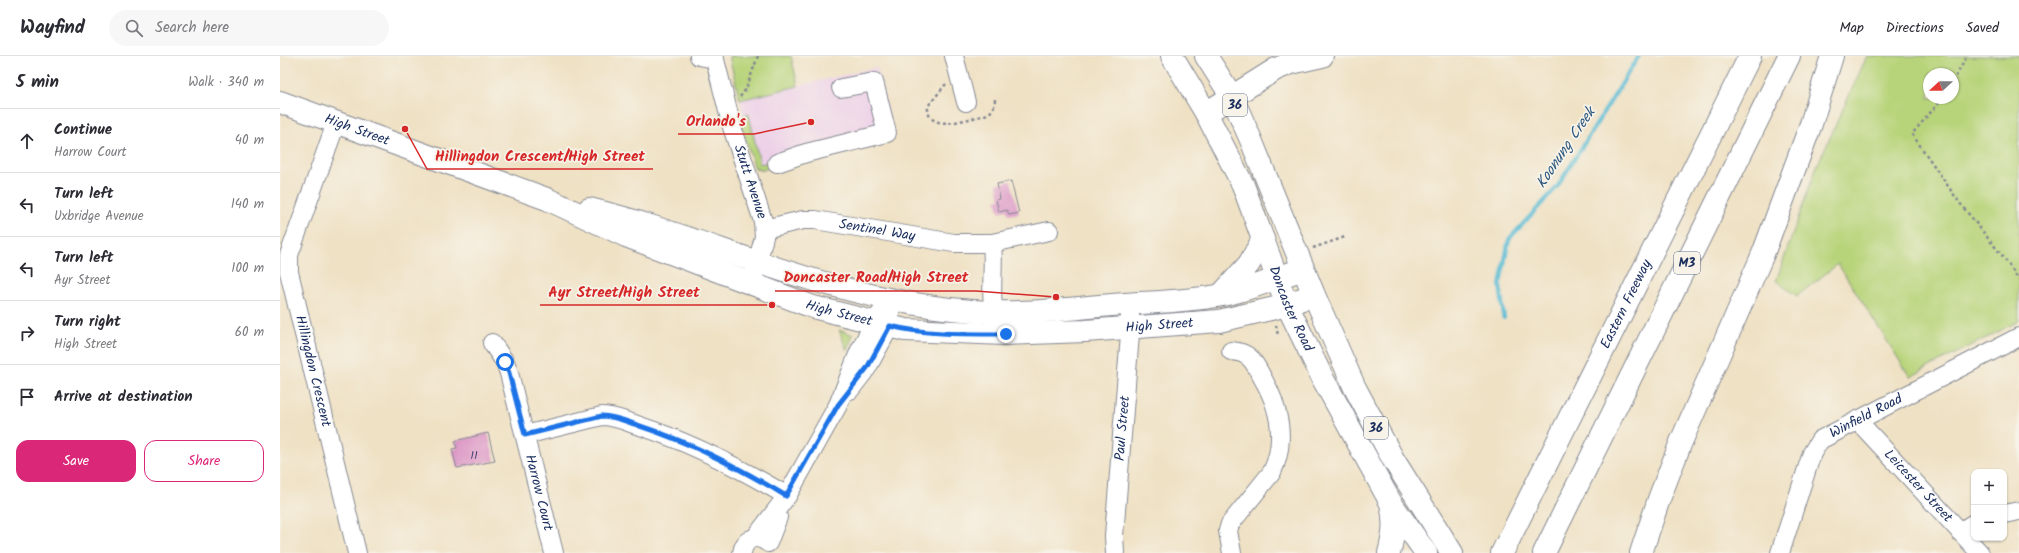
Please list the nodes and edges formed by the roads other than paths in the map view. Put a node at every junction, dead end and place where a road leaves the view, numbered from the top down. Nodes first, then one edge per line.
1 (954, 56) edge
2 (1322, 56) edge
3 (1750, 56) edge
4 (1789, 56) edge
5 (1832, 56) edge
6 (710, 57) edge
7 (1177, 58) edge
8 (1213, 61) edge
9 (841, 88) dead end
10 (1232, 97) junction
11 (280, 102) edge
12 (966, 102) dead end
13 (1206, 113) junction
14 (336, 123) junction
15 (777, 163) dead end
16 (547, 199) junction
17 (764, 229) junction
18 (1049, 231) dead end
19 (1263, 239) junction
20 (992, 243) junction
21 (758, 263) junction
22 (1303, 269) junction
23 (1276, 278) junction
24 (751, 284) junction
25 (1221, 295) junction
26 (1314, 295) junction
27 (891, 300) junction
28 (1130, 304) junction
29 (993, 313) junction
30 (1280, 321) junction
31 (882, 324) junction
32 (1130, 328) junction
33 (1006, 334) junction
34 (2019, 337) edge
35 (492, 343) dead end
36 (1232, 350) dead end
37 (1857, 420) junction
38 (525, 435) junction
39 (786, 496) junction
40 (1391, 504) junction
41 (2019, 511) edge
42 (2007, 513) edge
43 (1967, 528) edge
44 (765, 544) edge
45 (357, 553) edge
46 (554, 553) edge
47 (742, 553) edge
48 (1115, 553) edge
49 (1232, 553) edge
50 (1389, 553) edge
51 (1426, 553) edge
52 (1452, 553) edge
53 (1502, 553) edge
54 (1544, 553) edge
55 (1642, 553) edge
56 (1780, 553) edge
57 (1980, 553) edge

1 - 12 street
2 - 10 main road
3 - 53 main road, Eastern Freeway / M3
4 - 54 main road, M3
5 - 55 main road
6 - 17 street, Stutt Avenue
7 - 13 main road, Doncaster Road / 36
8 - 10 main road, Doncaster Road / 36
9 - 15 street
10 - 13 main road
10 - 22 main road, Doncaster Road / 36
11 - 14 main road, High Street
13 - 19 main road, Doncaster Road / 36
14 - 16 main road, High Street
14 - 45 street, Hillingdon Crescent
16 - 21 main road, High Street
16 - 24 main road, High Street
17 - 20 street, Sentinel Way
17 - 21 street, Stutt Avenue
18 - 20 street, Sentinel Way
19 - 23 main road, Doncaster Road / 36
19 - 25 main road
20 - 29 street
21 - 24 street, Stutt Avenue
21 - 27 main road, High Street
22 - 23 main road, High Street
22 - 26 main road, Doncaster Road / 36
23 - 25 main road, High Street
23 - 30 main road, Doncaster Road / 36
24 - 31 main road, High Street
25 - 28 main road, High Street
26 - 30 main road, High Street
26 - 52 main road, Doncaster Road / 36
27 - 29 main road, High Street
27 - 31 street
28 - 29 main road, High Street
28 - 32 street, Paul Street
29 - 33 street
30 - 32 main road, High Street
30 - 40 main road, Doncaster Road / 36
31 - 33 main road, High Street
31 - 39 street
32 - 33 main road, High Street
32 - 48 street, Paul Street
34 - 37 street, Winfield Road
35 - 38 street, Harrow Court
36 - 49 street
37 - 43 street, Leicester Street
37 - 56 street, Winfield Road
38 - 39 street
38 - 46 street, Harrow Court
39 - 44 street
40 - 50 main road
40 - 51 main road, Doncaster Road / 36
41 - 42 street
43 - 57 street, Leicester Street
44 - 47 street

